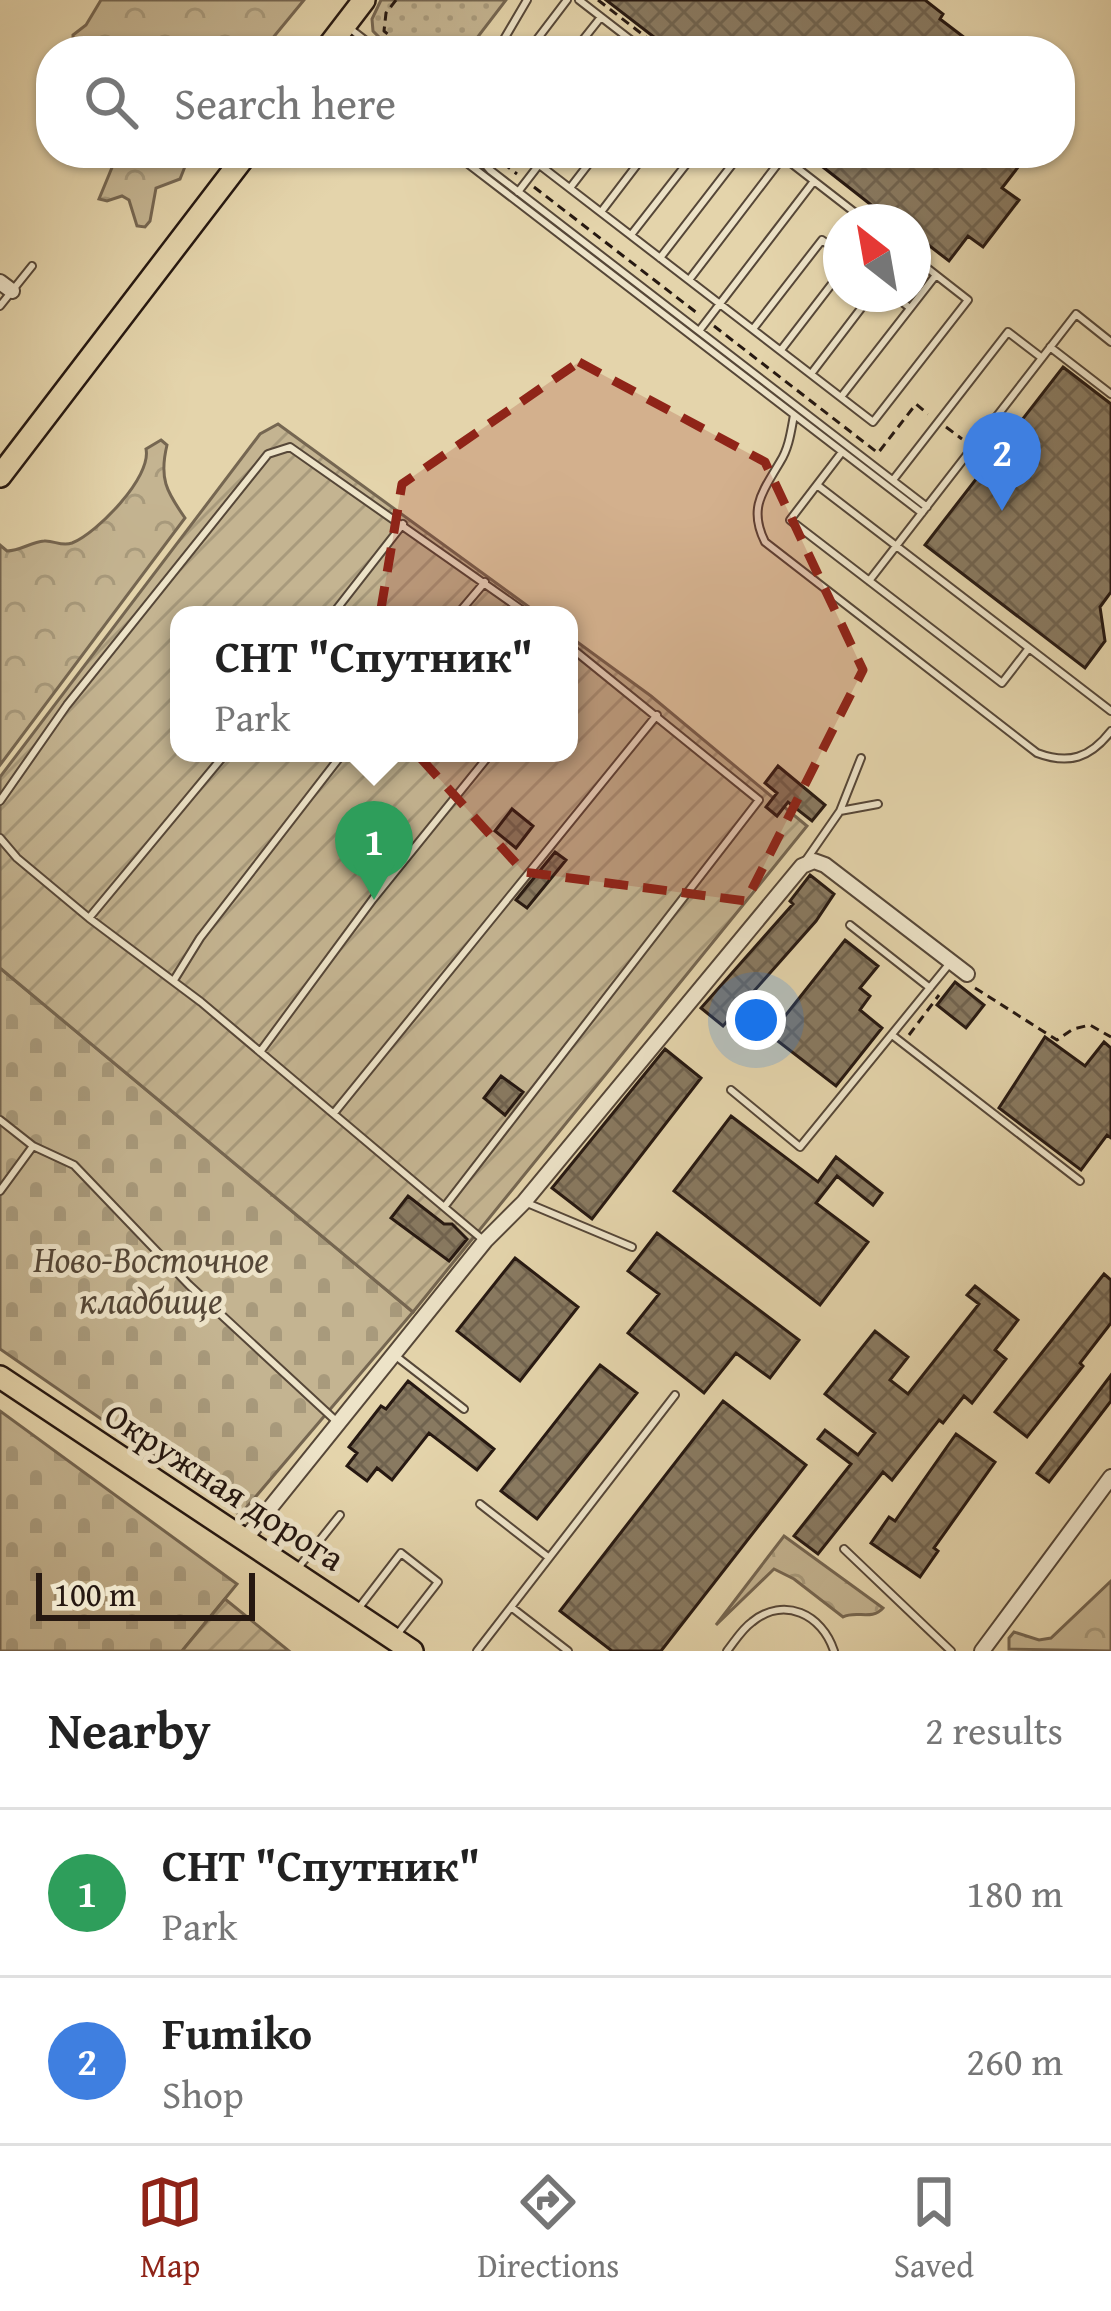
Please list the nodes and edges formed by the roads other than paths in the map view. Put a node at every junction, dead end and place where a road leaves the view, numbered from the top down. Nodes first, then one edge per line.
1 (364, 0) edge
2 (527, 0) edge
3 (567, 0) edge
4 (579, 0) edge
5 (601, 16) junction
6 (345, 25) junction
7 (337, 36) edge
8 (360, 36) edge
9 (505, 36) edge
10 (540, 36) edge
11 (586, 36) edge
12 (626, 36) edge
13 (236, 168) edge
14 (473, 168) edge
15 (492, 168) edge
16 (537, 168) edge
17 (543, 168) edge
18 (585, 168) edge
19 (635, 168) edge
20 (683, 168) edge
21 (729, 168) edge
22 (771, 168) edge
23 (797, 168) edge
24 (814, 181) junction
25 (570, 188) junction
26 (518, 192) junction
27 (844, 204) edge
28 (601, 212) junction
29 (631, 235) junction
30 (823, 241) edge
31 (660, 258) junction
32 (32, 266) dead end
33 (931, 271) edge
34 (936, 275) junction
35 (689, 280) junction
36 (931, 281) edge
37 (6, 286) edge
38 (823, 295) edge
39 (720, 304) junction
40 (0, 306) edge
41 (858, 312) edge
42 (907, 312) edge
43 (753, 329) junction
44 (698, 331) junction
45 (1111, 342) edge
46 (1050, 347) junction
47 (780, 350) junction
48 (1042, 358) junction
49 (811, 374) junction
50 (1111, 394) edge
51 (841, 397) junction
52 (794, 415) junction
53 (842, 452) junction
54 (0, 476) edge
55 (893, 481) junction
56 (817, 485) junction
57 (924, 510) junction
58 (403, 524) junction
59 (896, 546) junction
60 (869, 581) junction
61 (485, 582) junction
62 (339, 606) edge
63 (465, 606) edge
64 (517, 606) edge
65 (1029, 648) junction
66 (578, 657) edge
67 (1111, 712) edge
68 (658, 715) junction
69 (1111, 731) edge
70 (861, 758) dead end
71 (219, 762) edge
72 (336, 762) edge
73 (484, 762) edge
74 (0, 801) edge
75 (878, 804) dead end
76 (840, 812) junction
77 (0, 838) edge
78 (802, 866) junction
79 (89, 918) junction
80 (850, 925) dead end
81 (951, 962) junction
82 (965, 977) road end
83 (174, 980) junction
84 (930, 988) junction
85 (892, 1035) junction
86 (260, 1052) junction
87 (730, 1090) dead end
88 (334, 1113) junction
89 (0, 1120) edge
90 (33, 1145) junction
91 (1080, 1181) dead end
92 (0, 1191) edge
93 (524, 1202) junction
94 (445, 1206) junction
95 (485, 1241) junction
96 (632, 1247) dead end
97 (394, 1354) junction
98 (0, 1377) edge
99 (675, 1395) dead end
100 (464, 1409) dead end
101 (338, 1423) junction
102 (1111, 1477) edge
103 (480, 1504) dead end
104 (340, 1515) dead end
105 (245, 1538) junction
106 (844, 1550) dead end
107 (549, 1557) junction
108 (295, 1572) junction
109 (511, 1607) junction
110 (355, 1612) junction
111 (403, 1645) edge
112 (477, 1651) edge
113 (568, 1651) edge
114 (727, 1651) edge
115 (834, 1651) edge
116 (951, 1651) edge
117 (982, 1651) edge

1 - 6 main road
2 - 9 lane
3 - 10 lane
4 - 5 lane
5 - 11 lane
5 - 12 lane
6 - 7 main road
6 - 8 lane
13 - 54 main road
14 - 52 lane
15 - 26 lane
16 - 26 lane
17 - 25 lane
18 - 25 lane
19 - 28 lane
20 - 29 lane
21 - 31 lane
22 - 35 lane
23 - 24 lane
24 - 27 lane
24 - 39 lane
25 - 28 lane
26 - 44 lane
28 - 29 lane
29 - 31 lane
30 - 43 lane
31 - 35 lane
32 - 37 lane
33 - 34 lane
34 - 36 lane
34 - 51 lane
35 - 39 lane
37 - 40 lane
38 - 47 lane
39 - 43 lane
39 - 44 lane
41 - 49 lane
42 - 51 lane
43 - 47 lane
44 - 55 lane
45 - 46 lane
46 - 48 lane
46 - 50 lane
47 - 49 lane
48 - 55 lane
48 - 57 lane
49 - 51 lane
52 - 53 lane
52 - 69 lane
53 - 56 lane
53 - 57 lane
55 - 57 lane
56 - 59 lane
56 - 60 lane
57 - 59 lane
58 - 61 lane
58 - 62 lane
58 - 74 lane
59 - 60 lane
59 - 65 lane
60 - 65 lane
61 - 63 lane
61 - 64 lane
65 - 67 lane
66 - 68 lane
68 - 88 lane
68 - 94 lane
70 - 76 lane
71 - 79 lane
72 - 83 lane
73 - 86 lane
75 - 76 lane
76 - 78 lane
77 - 79 lane
78 - 81 street
78 - 93 street
79 - 83 lane
80 - 84 lane
81 - 82 street
81 - 84 lane
83 - 86 lane
84 - 85 lane
85 - 87 lane
85 - 91 lane
86 - 88 lane
88 - 94 lane
89 - 90 lane
90 - 92 lane
90 - 101 lane
93 - 95 street
93 - 96 lane
94 - 95 lane
95 - 97 street
97 - 100 lane
97 - 101 street
98 - 105 main road, Окружная дорога
99 - 107 lane
101 - 105 street
102 - 117 street
103 - 107 lane
104 - 108 lane
105 - 108 main road, Окружная дорога
106 - 116 lane
107 - 109 lane
108 - 110 main road, Окружная дорога
109 - 112 lane
109 - 113 lane
110 - 111 main road, Окружная дорога
110 - 111 lane
114 - 115 lane

